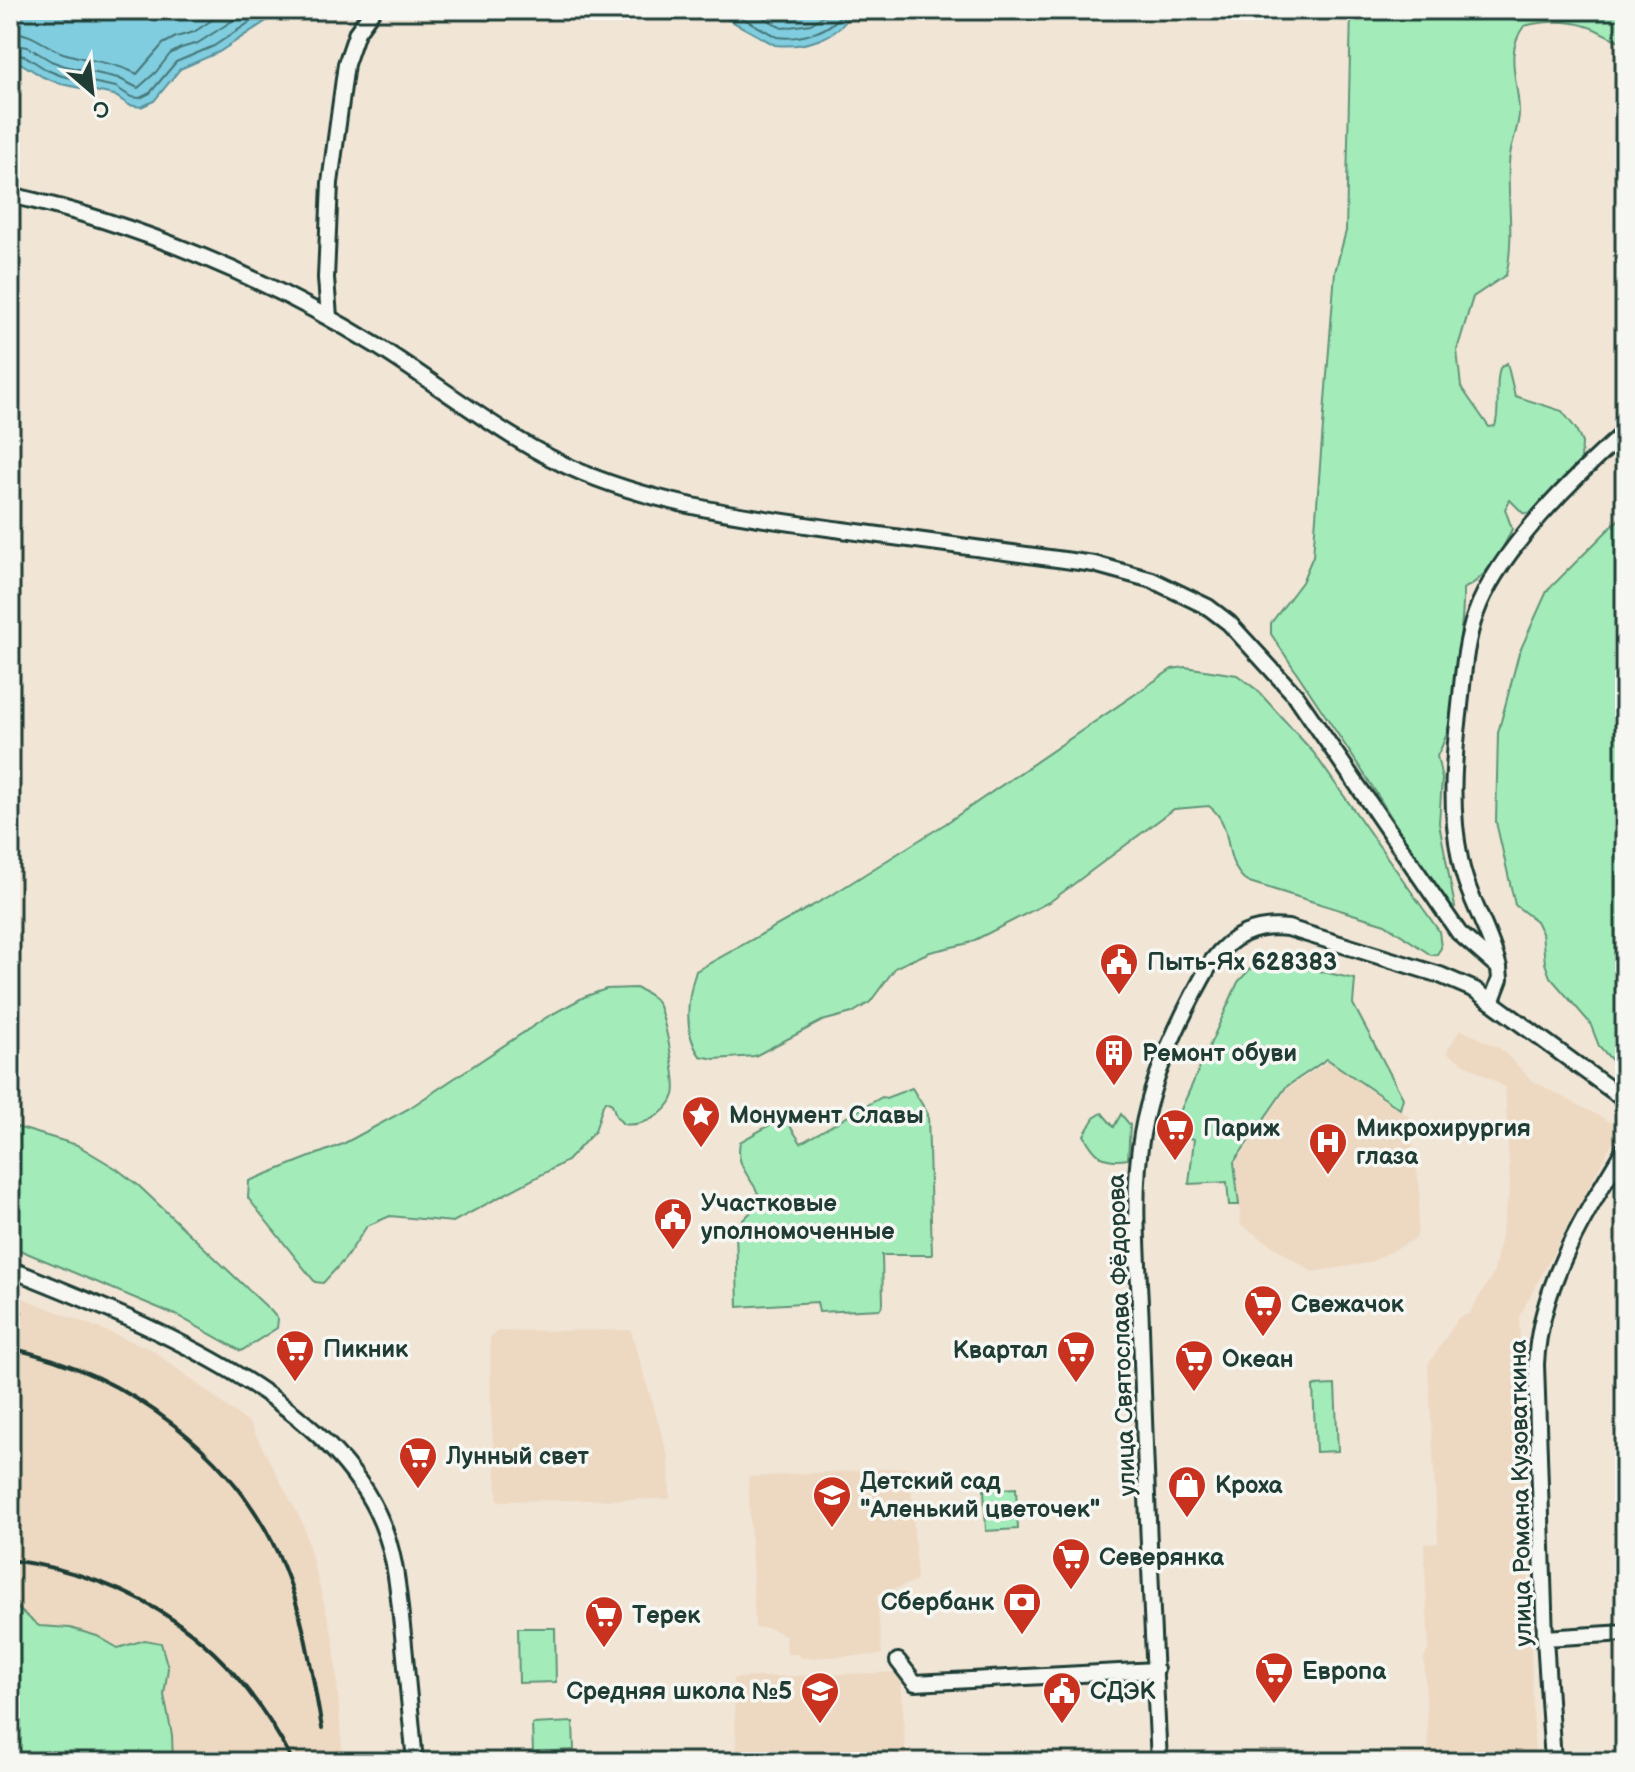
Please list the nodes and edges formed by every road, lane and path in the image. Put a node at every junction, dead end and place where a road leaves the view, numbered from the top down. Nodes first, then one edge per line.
1 (373, 10) edge
2 (10, 195) edge
3 (329, 317) junction
4 (1625, 432) edge
5 (1499, 968) junction
6 (1492, 1000) junction
7 (1625, 1100) edge
8 (1625, 1148) edge
9 (10, 1269) edge
10 (1625, 1633) edge
11 (1545, 1638) junction
12 (898, 1661) dead end
13 (1156, 1670) junction
14 (415, 1762) edge
15 (1159, 1762) edge
16 (1553, 1762) edge

1 - 3 street
2 - 3 street
3 - 5 street
4 - 5 street
5 - 6 street
6 - 7 street, улица Святослава Фёдорова
6 - 13 street, улица Святослава Фёдорова
8 - 11 street, улица Романа Кузоваткина
9 - 14 street
10 - 11 street
11 - 16 street, улица Романа Кузоваткина
12 - 13 street
13 - 15 street, улица Святослава Фёдорова

